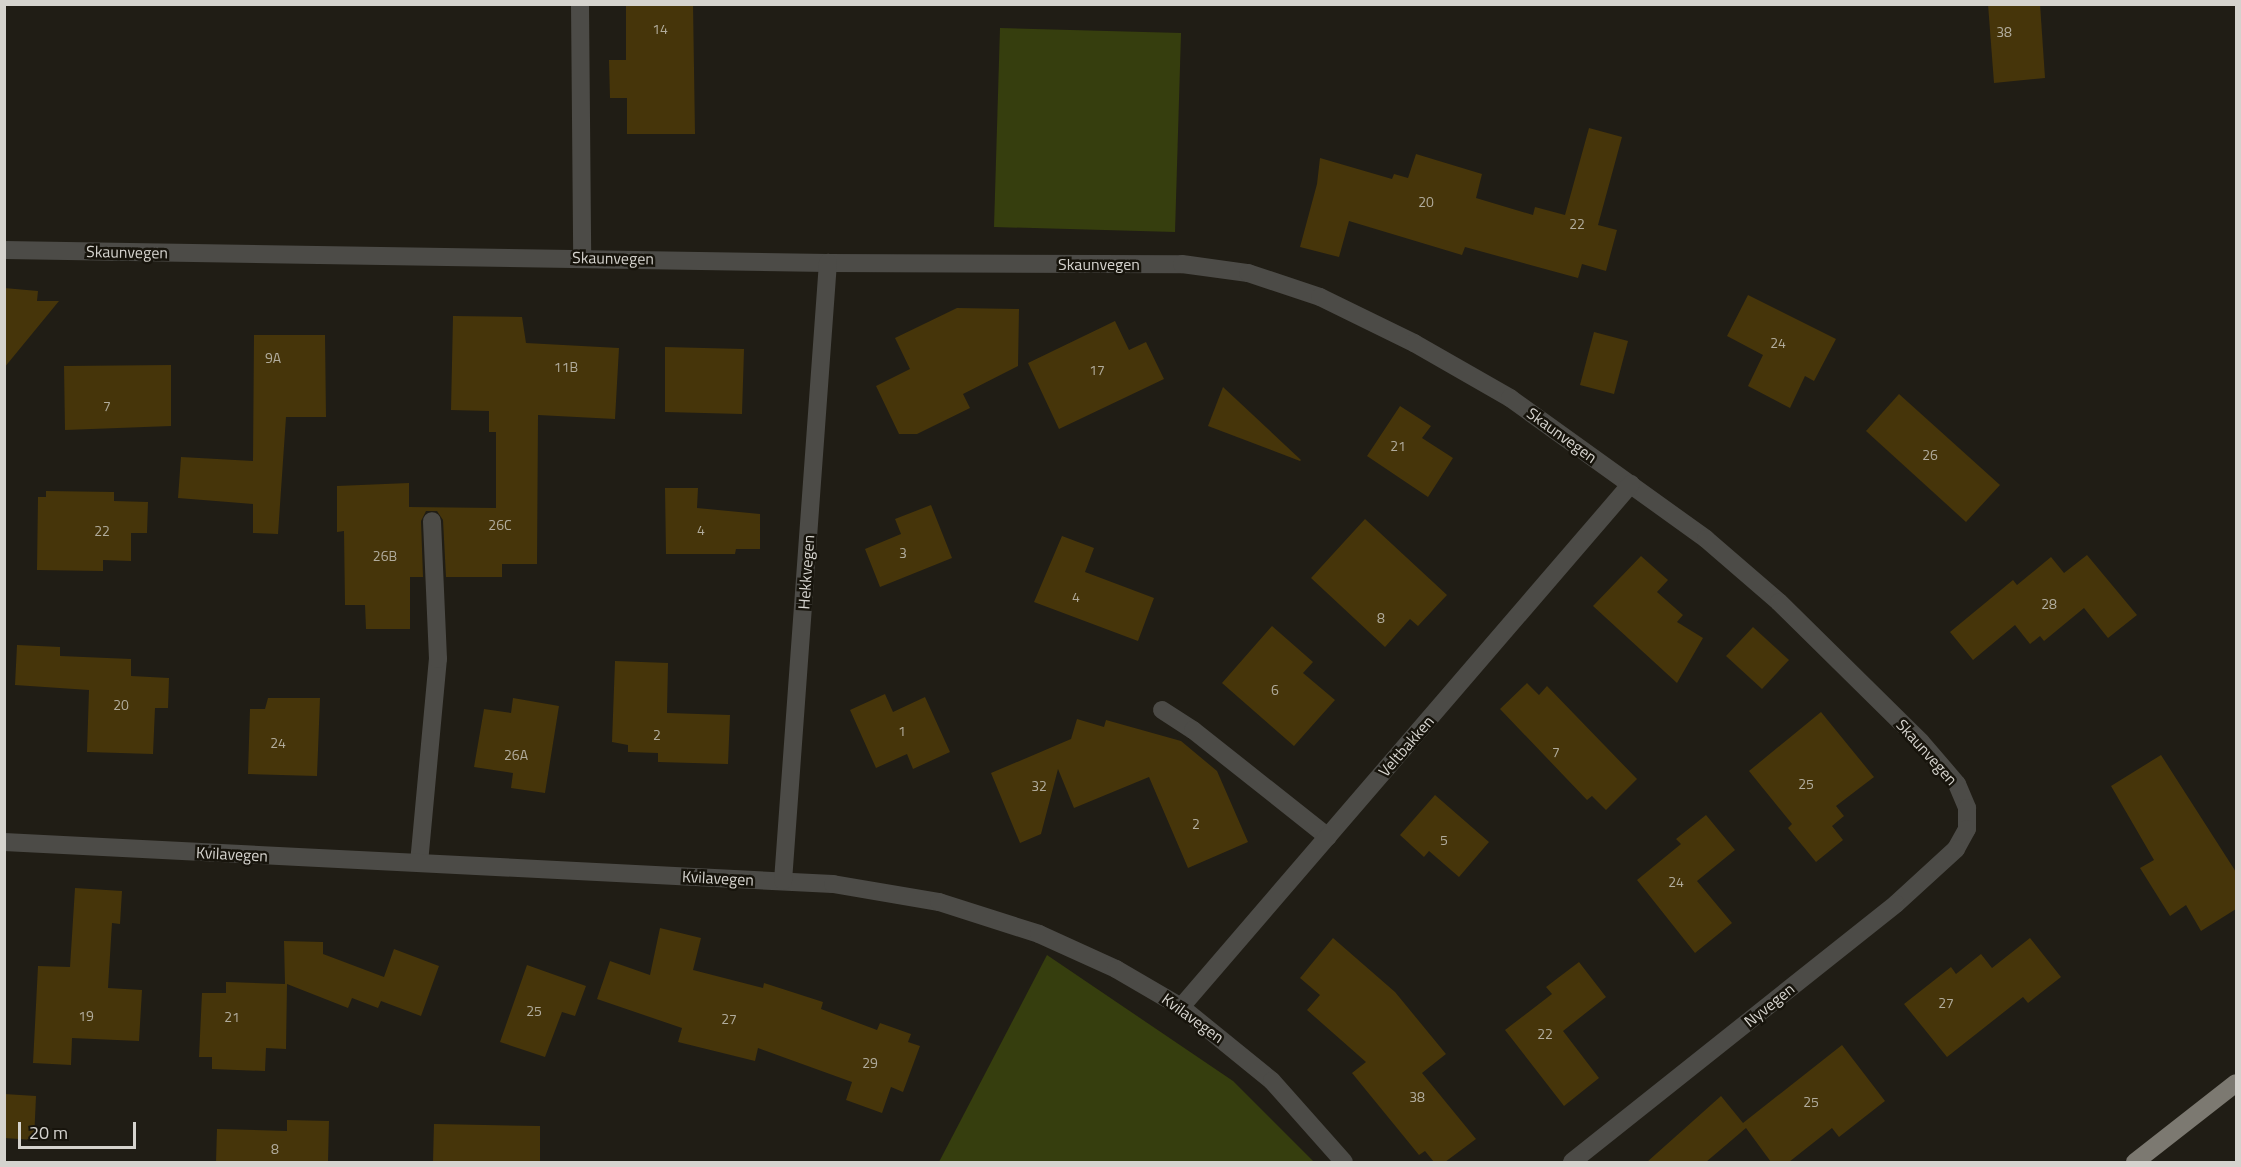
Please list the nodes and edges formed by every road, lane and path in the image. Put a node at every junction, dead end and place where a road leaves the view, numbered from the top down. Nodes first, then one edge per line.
1 (580, 4) edge
2 (4, 250) edge
3 (582, 258) junction
4 (828, 263) junction
5 (1631, 484) junction
6 (432, 521) dead end
7 (1162, 710) dead end
8 (1328, 837) junction
9 (4, 842) edge
10 (1961, 842) joint
11 (419, 863) junction
12 (783, 881) junction
13 (1181, 1008) junction
14 (2236, 1083) edge
15 (1344, 1162) edge
16 (1572, 1162) edge
17 (2135, 1162) edge

1 - 3 street
2 - 3 street, Skaunvegen
3 - 4 street, Skaunvegen
4 - 5 street, Skaunvegen
4 - 12 street, Hekkvegen
5 - 8 street, Veltbakken
5 - 10 street, Skaunvegen
6 - 11 street
7 - 8 street
8 - 13 street, Veltbakken
9 - 11 street, Kvilavegen
10 - 16 street, Nyvegen
11 - 12 street, Kvilavegen
12 - 13 street, Kvilavegen
13 - 15 street, Kvilavegen
14 - 17 main road

